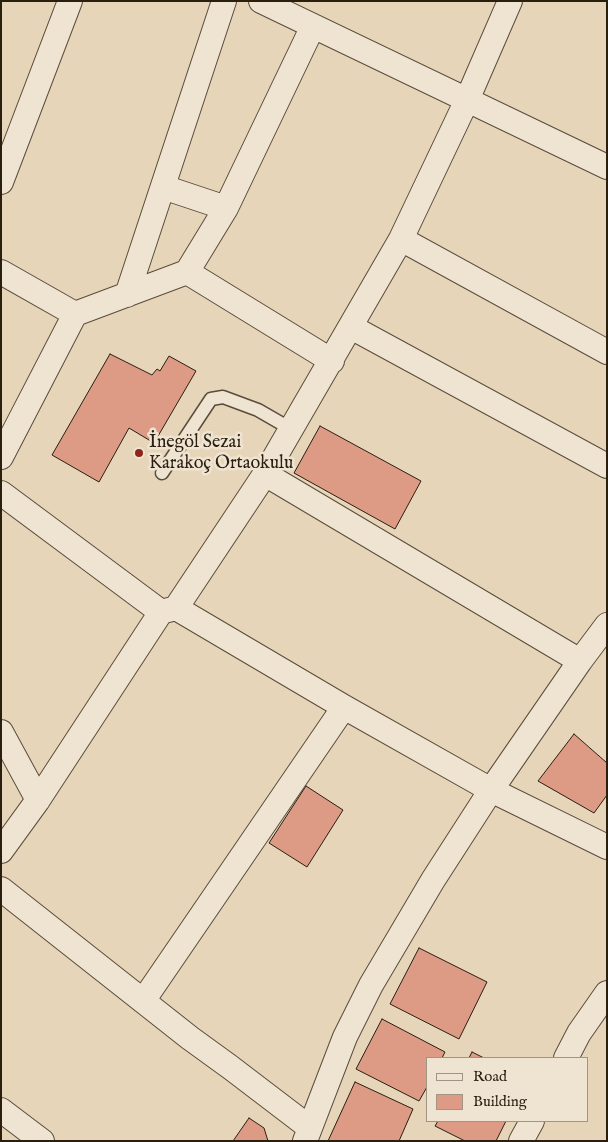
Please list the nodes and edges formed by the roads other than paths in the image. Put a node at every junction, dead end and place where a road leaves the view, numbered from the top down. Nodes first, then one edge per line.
1 (70, 1) edge
2 (224, 1) edge
3 (261, 1) edge
4 (510, 1) edge
5 (313, 26) junction
6 (467, 100) junction
7 (8, 140) edge
8 (607, 167) edge
9 (1, 182) edge
10 (163, 187) junction
11 (226, 208) junction
12 (401, 239) junction
13 (1, 272) edge
14 (187, 272) junction
15 (126, 295) junction
16 (75, 314) junction
17 (351, 327) junction
18 (607, 352) edge
19 (332, 361) junction
20 (291, 430) junction
21 (1, 457) edge
22 (607, 466) edge
23 (162, 473) dead end
24 (265, 474) junction
25 (1, 493) edge
26 (168, 610) junction
27 (607, 625) edge
28 (580, 661) junction
29 (344, 707) junction
30 (1, 732) edge
31 (491, 790) junction
32 (38, 800) junction
33 (607, 847) edge
34 (1, 851) edge
35 (1, 889) edge
36 (607, 993) edge
37 (143, 1001) junction
38 (567, 1057) edge
39 (1, 1110) edge
40 (531, 1122) edge
41 (308, 1135) edge
42 (42, 1141) edge
43 (521, 1141) edge

1 - 7 street
2 - 10 street
3 - 5 street
4 - 6 street
5 - 6 street
5 - 11 street
6 - 8 street
6 - 12 street
7 - 9 street
10 - 11 street
10 - 15 street
11 - 14 street
12 - 17 street
12 - 18 street
13 - 16 street
14 - 15 street
14 - 19 street
15 - 16 street
16 - 21 street
17 - 19 street
17 - 22 street
19 - 20 street
20 - 23 lane
20 - 24 street
24 - 26 street
24 - 28 street
25 - 26 street
26 - 29 street
26 - 32 street
27 - 28 street
28 - 31 street
29 - 31 street
29 - 37 street
30 - 32 street
31 - 33 street
31 - 41 street
32 - 34 street
35 - 37 street
36 - 38 street
37 - 41 street
39 - 42 street
40 - 43 street

